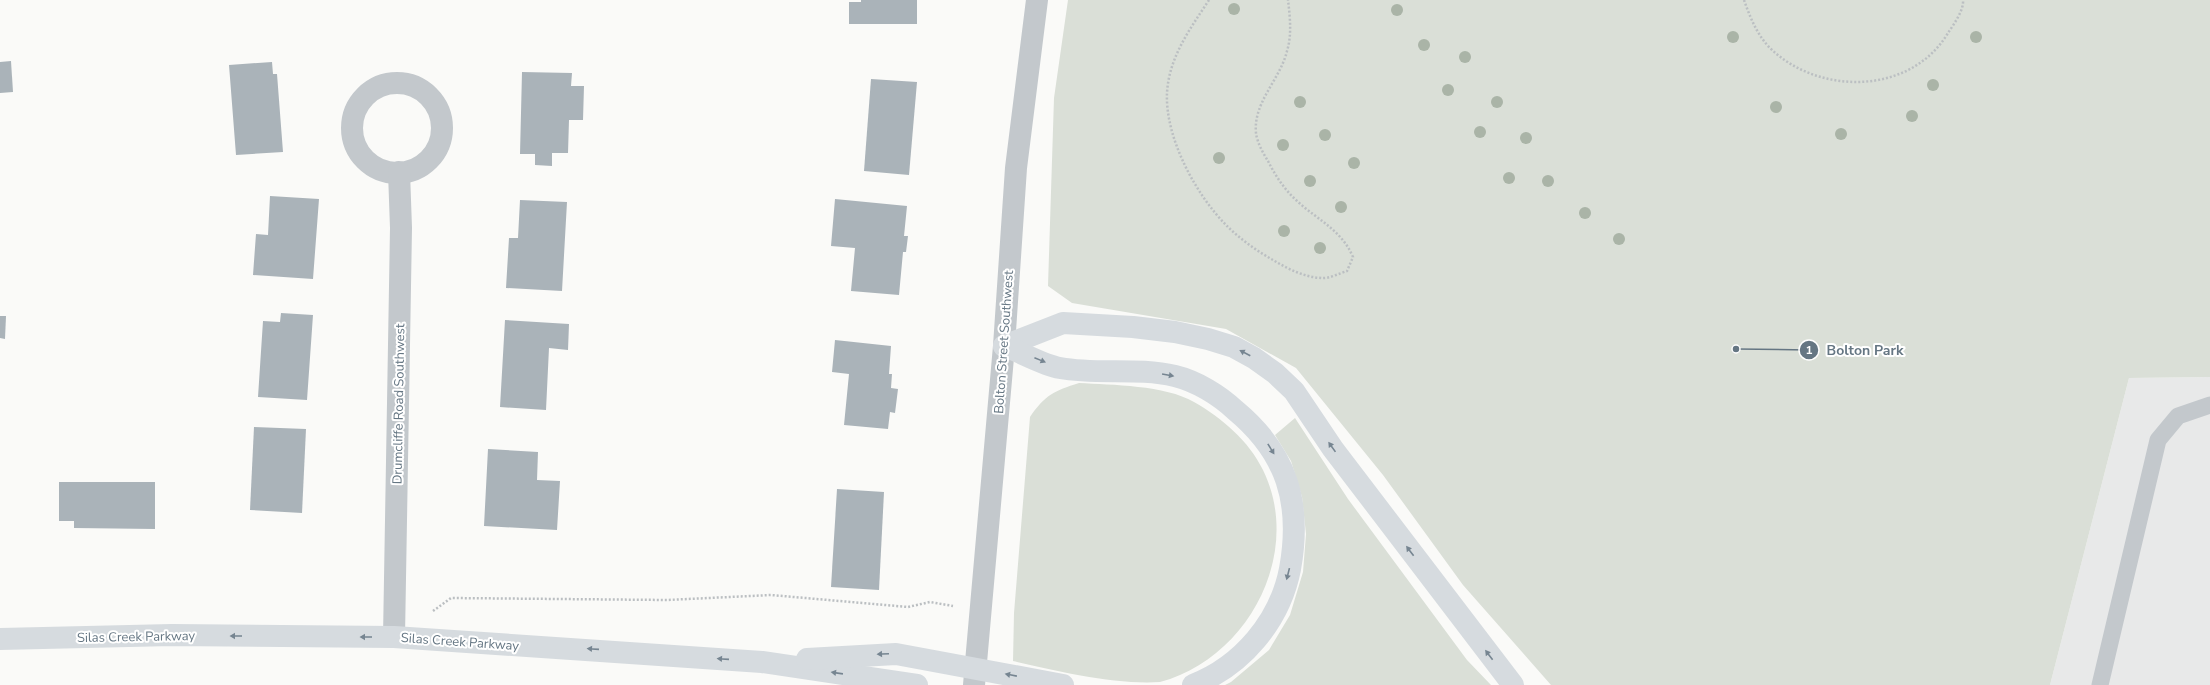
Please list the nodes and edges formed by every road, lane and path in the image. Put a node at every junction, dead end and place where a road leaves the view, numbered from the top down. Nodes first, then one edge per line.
1 (1037, 0) edge
2 (1209, 0) edge
3 (1288, 0) edge
4 (1744, 0) edge
5 (1963, 0) edge
6 (399, 172) junction
7 (1004, 346) junction
8 (2210, 405) edge
9 (979, 609) junction
10 (432, 611) dead end
11 (394, 637) junction
12 (0, 639) edge
13 (762, 662) junction
14 (917, 685) edge
15 (974, 685) edge
16 (1063, 685) edge
17 (1193, 685) edge
18 (1514, 685) edge
19 (2100, 685) edge

1 - 7 street, Bolton Street Southwest
2 - 3 path
4 - 5 path
6 - 6 street
6 - 11 street, Drumcliffe Road Southwest
7 - 9 street, Bolton Street Southwest
7 -> 17 main road
18 -> 7 main road
8 - 19 lane
9 - 10 path
9 - 15 street, Bolton Street Southwest
11 -> 12 main road, Silas Creek Parkway
13 -> 11 main road, Silas Creek Parkway
14 -> 13 main road, Silas Creek Parkway
16 -> 13 main road

